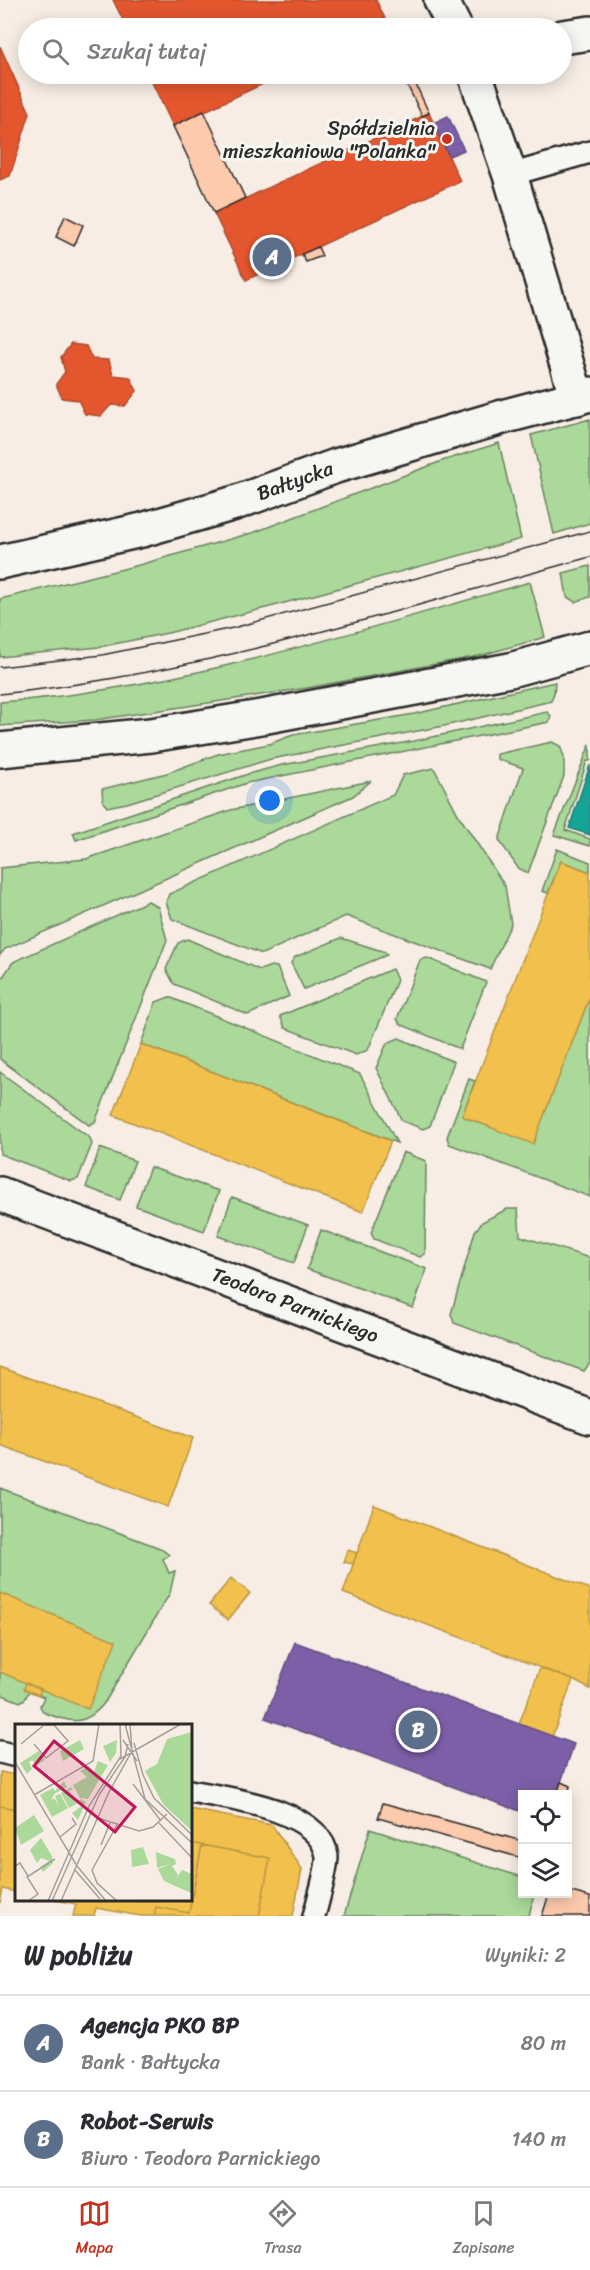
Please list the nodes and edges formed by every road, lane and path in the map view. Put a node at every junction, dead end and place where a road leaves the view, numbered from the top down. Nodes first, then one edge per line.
1 (441, 0) edge
2 (450, 18) edge
3 (590, 33) edge
4 (572, 35) edge
5 (478, 84) edge
6 (590, 152) edge
7 (510, 175) junction
8 (584, 396) edge
9 (0, 562) edge
10 (590, 648) edge
11 (0, 750) edge
12 (0, 1194) edge
13 (590, 1417) edge
14 (0, 1752) edge
15 (15, 1756) edge
16 (192, 1791) edge
17 (314, 1916) edge

1 - 2 main road
3 - 4 main road
5 - 7 main road
6 - 7 lane
7 - 8 main road
8 - 9 main road, Bałtycka
10 - 11 main road
12 - 13 main road, Teodora Parnickiego
14 - 15 lane
16 - 17 lane

